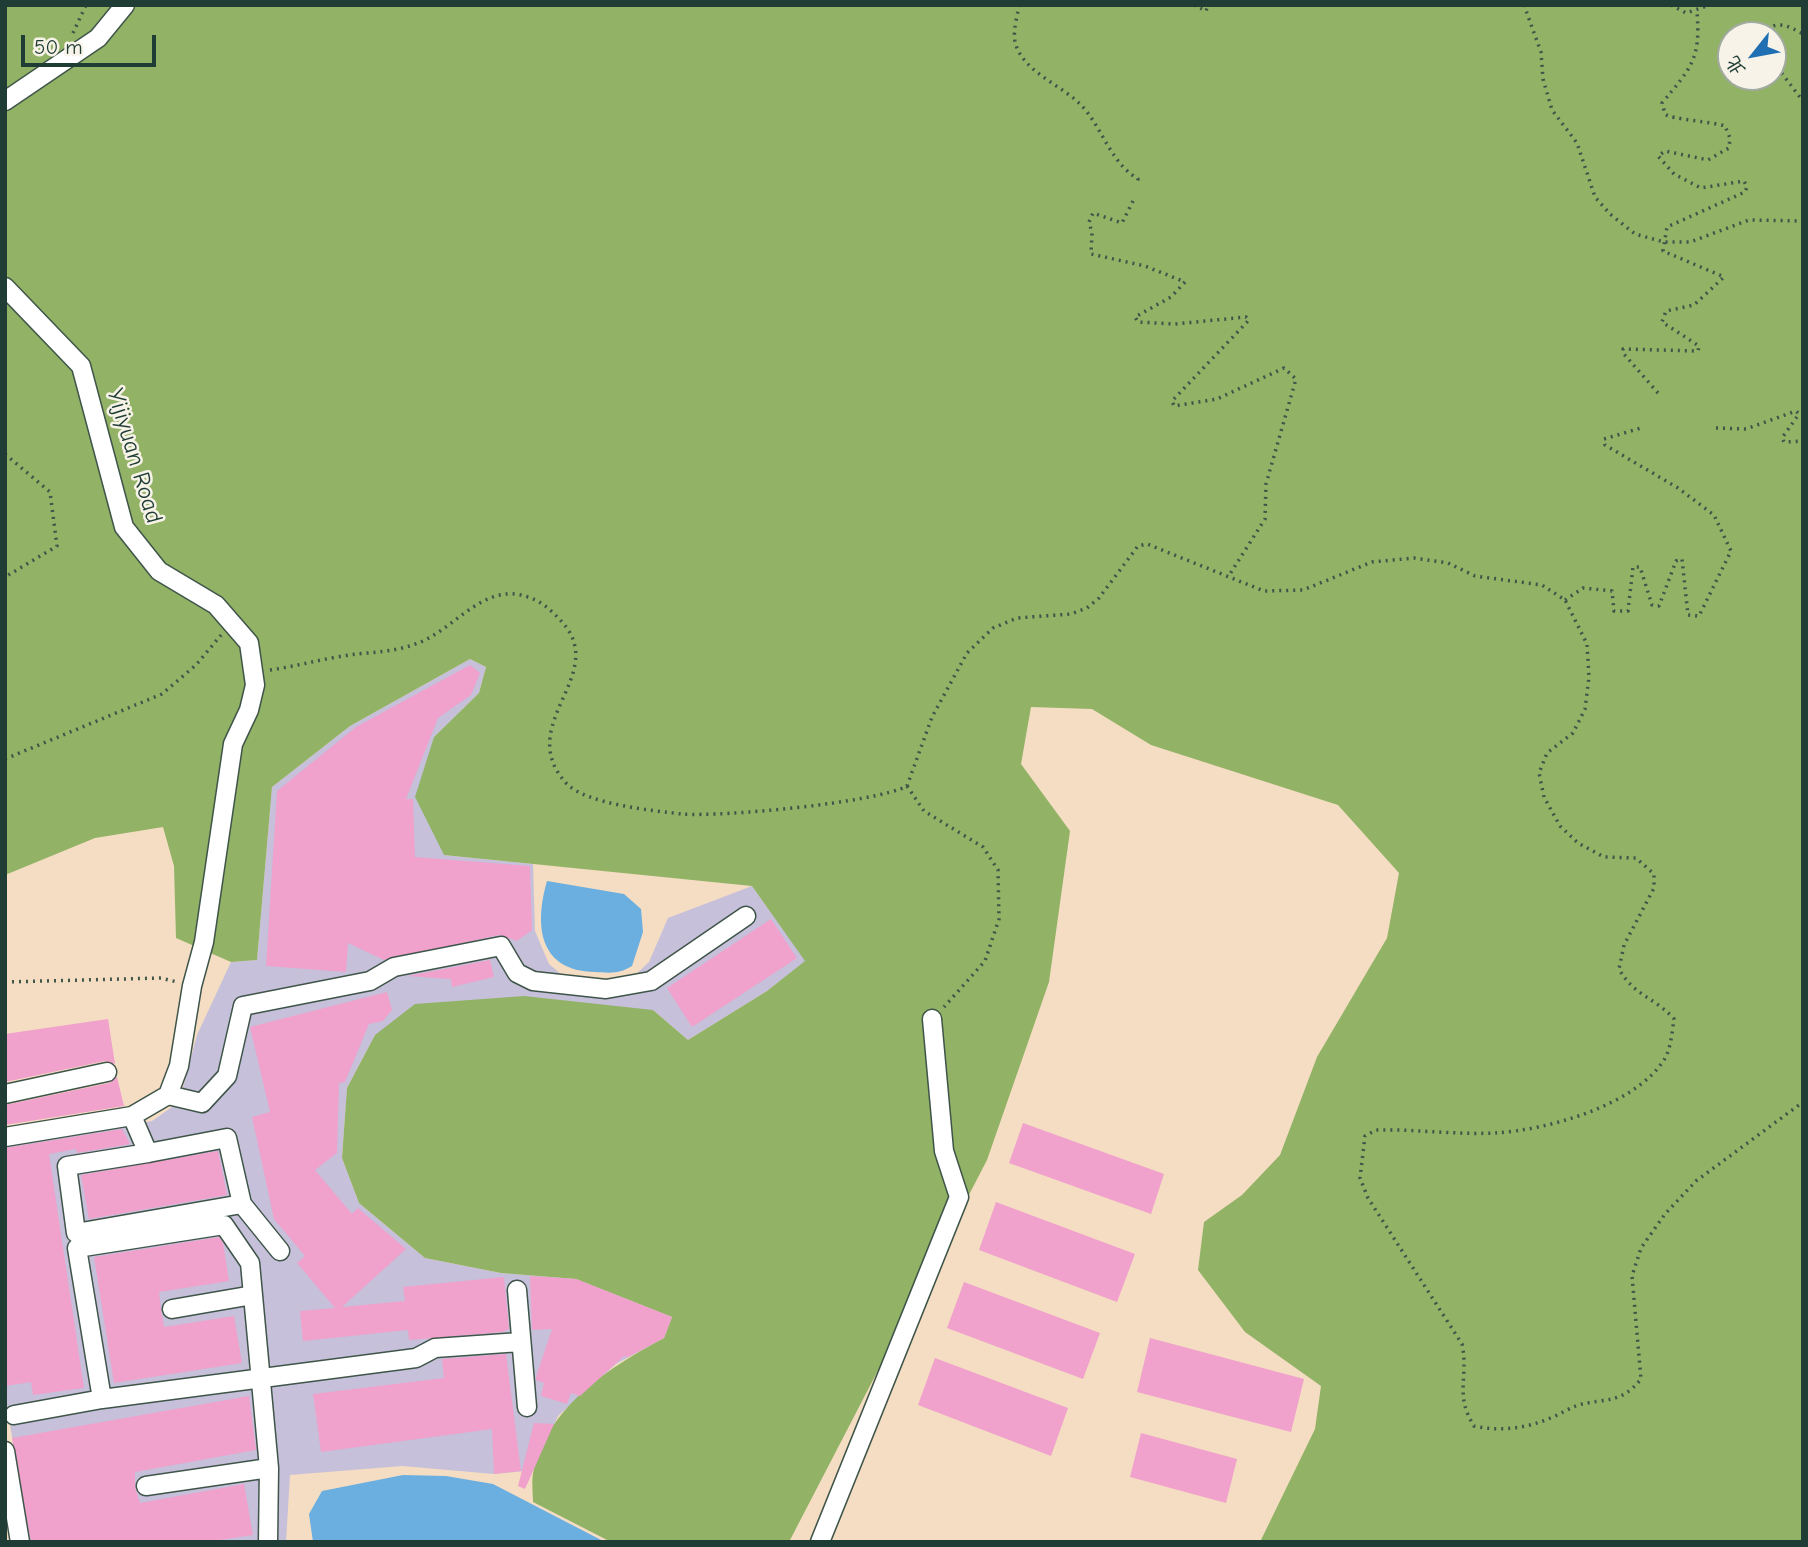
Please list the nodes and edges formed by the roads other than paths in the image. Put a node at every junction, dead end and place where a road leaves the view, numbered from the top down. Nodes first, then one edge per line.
1 (125, 5) edge
2 (5, 101) edge
3 (5, 287) edge
4 (746, 916) dead end
5 (932, 1019) road end
6 (107, 1072) dead end
7 (5, 1094) edge
8 (168, 1095) junction
9 (132, 1116) junction
10 (5, 1137) edge
11 (148, 1153) junction
12 (242, 1204) junction
13 (280, 1251) dead end
14 (517, 1290) dead end
15 (253, 1295) junction
16 (172, 1309) dead end
17 (520, 1342) junction
18 (260, 1380) junction
19 (102, 1399) junction
20 (527, 1407) dead end
21 (14, 1415) dead end
22 (5, 1451) edge
23 (269, 1468) junction
24 (146, 1486) dead end
25 (20, 1542) edge
26 (268, 1542) edge
27 (820, 1542) edge

1 - 2 street
3 - 8 street, Yijiyuan Road
4 - 8 street
5 - 27 street
6 - 7 street
8 - 9 street
9 - 10 street
9 - 11 street
11 - 12 street
11 - 12 street
12 - 13 street
14 - 17 street
15 - 16 street
15 - 18 street
15 - 19 street
17 - 18 street
17 - 20 street
18 - 19 street
18 - 23 street
19 - 21 street
22 - 25 street
23 - 24 street
23 - 26 street

